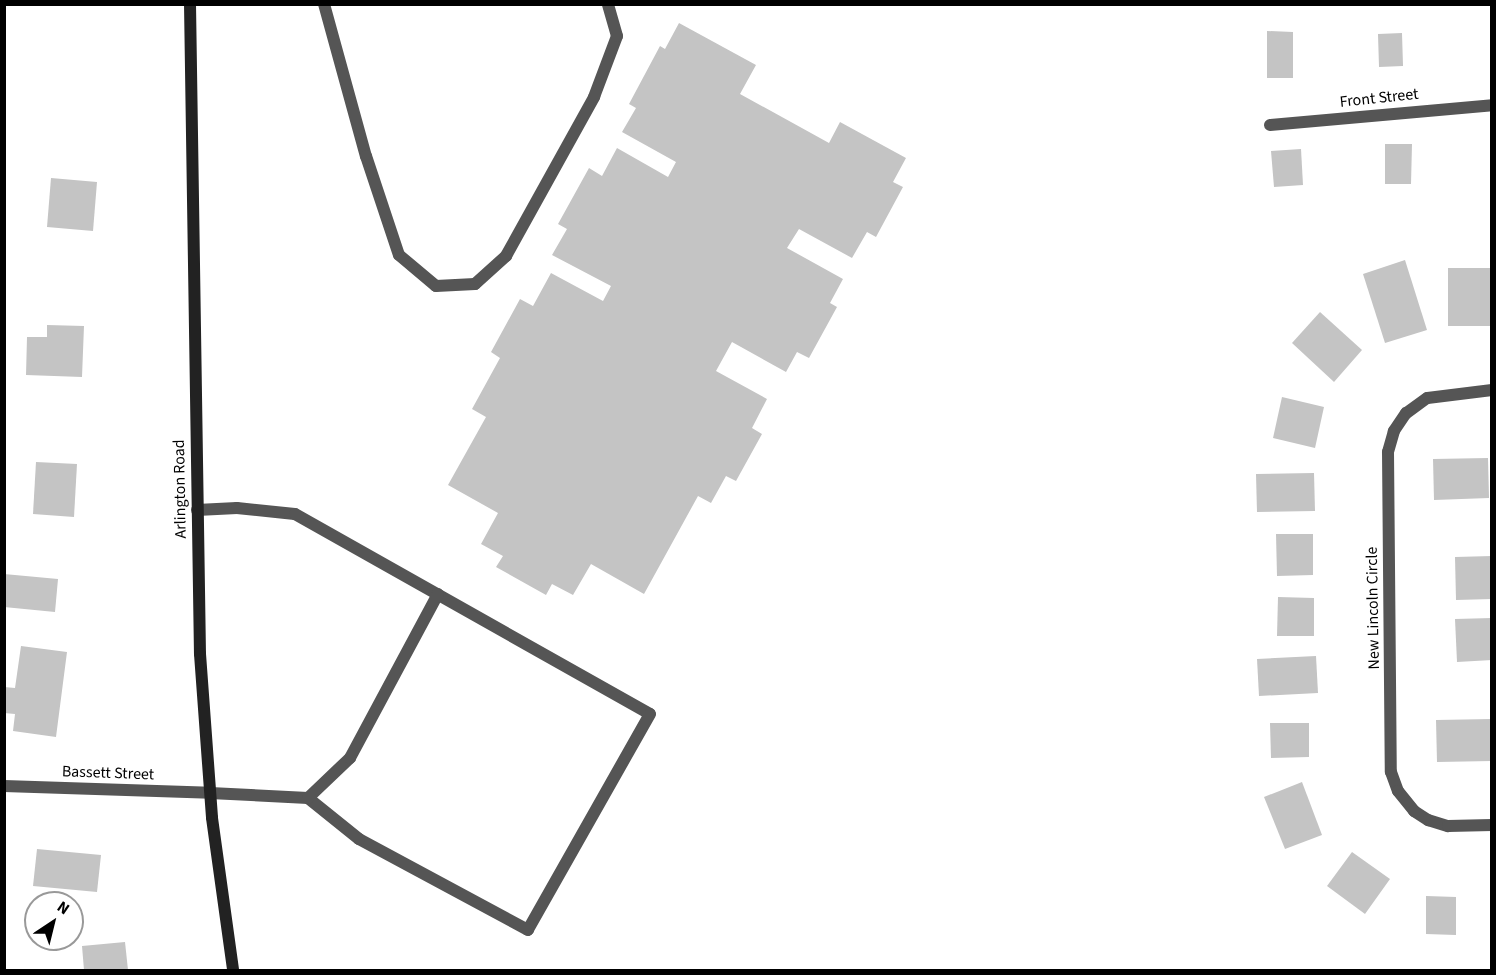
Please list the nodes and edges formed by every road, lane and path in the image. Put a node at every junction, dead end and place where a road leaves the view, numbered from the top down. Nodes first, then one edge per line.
1 (190, 4) edge
2 (324, 4) edge
3 (609, 4) edge
4 (1491, 105) edge
5 (1270, 125) dead end
6 (1491, 390) edge
7 (197, 510) junction
8 (438, 594) junction
9 (4, 786) edge
10 (210, 793) junction
11 (308, 798) junction
12 (1491, 825) edge
13 (233, 970) edge

1 - 7 main road, Arlington Road
2 - 3 street
4 - 5 street, Front Street
6 - 12 street, New Lincoln Circle
7 - 8 street
7 - 10 main road, Arlington Road
8 - 11 street
8 - 11 street
9 - 10 street, Bassett Street
10 - 11 street, Bassett Street
10 - 13 main road, Arlington Road

